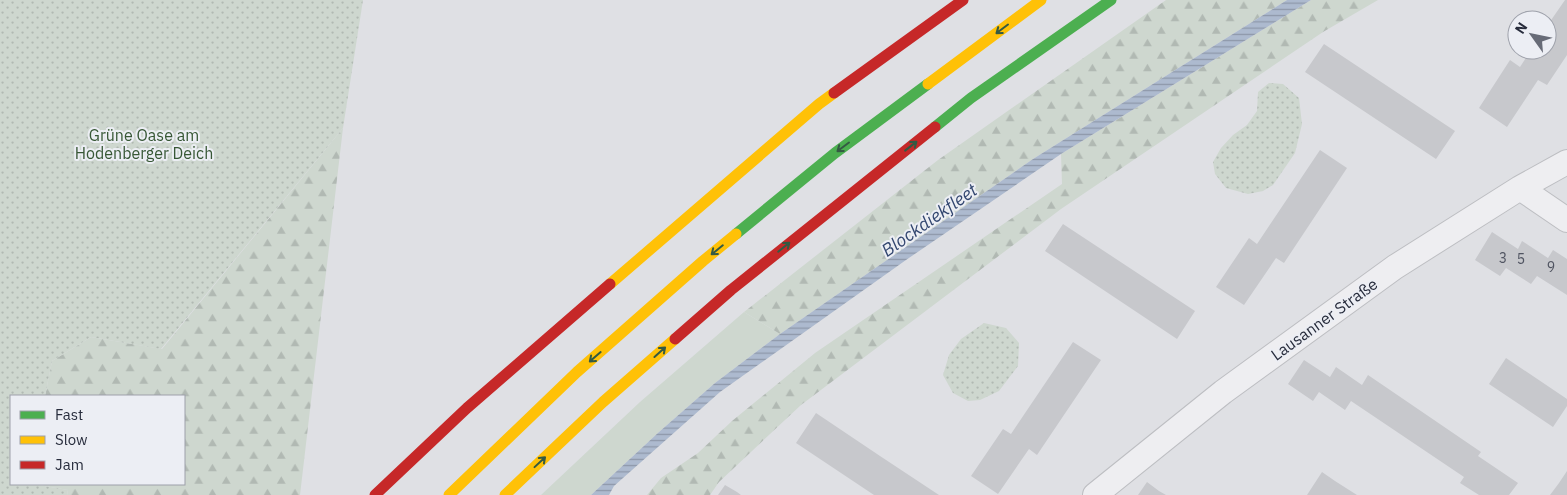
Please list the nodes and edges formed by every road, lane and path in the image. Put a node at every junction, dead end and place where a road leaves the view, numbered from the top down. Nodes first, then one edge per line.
1 (962, 0) edge
2 (1041, 0) edge
3 (1111, 0) edge
4 (1567, 162) edge
5 (1520, 188) junction
6 (1567, 220) edge
7 (376, 495) edge
8 (449, 495) edge
9 (505, 495) edge
10 (1095, 495) edge

1 - 7 main road
2 -> 8 main road
9 -> 3 main road
4 - 5 street, Lausanner Straße
5 - 6 street
5 - 10 street, Lausanner Straße

